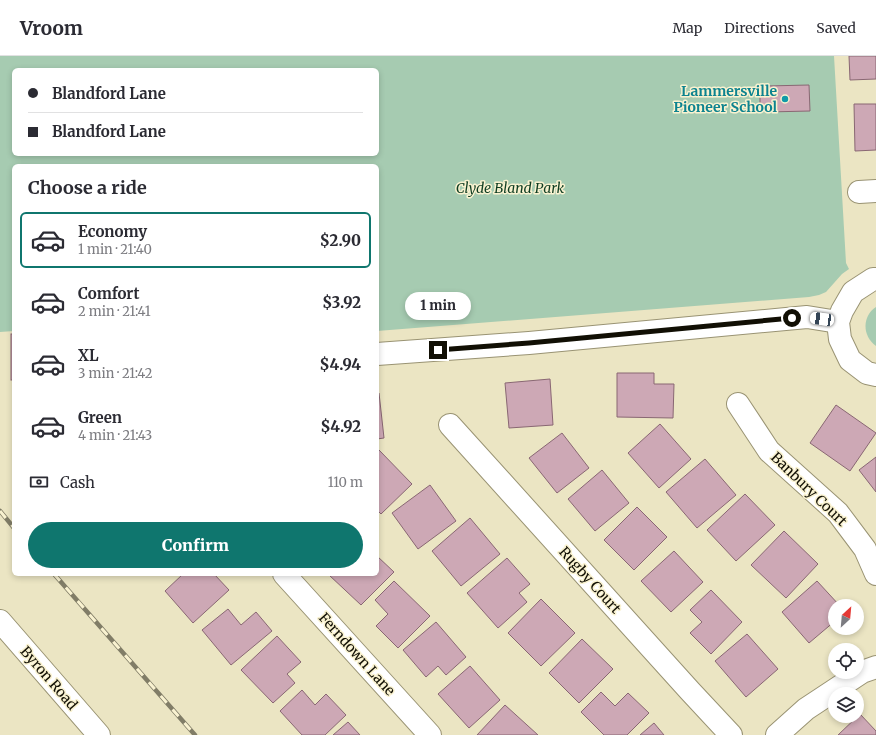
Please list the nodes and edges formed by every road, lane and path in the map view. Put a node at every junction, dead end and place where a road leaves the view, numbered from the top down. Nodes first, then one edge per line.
1 (876, 279) edge
2 (838, 322) junction
3 (379, 354) edge
4 (876, 375) edge
5 (738, 404) dead end
6 (450, 425) dead end
7 (876, 574) edge
8 (286, 576) edge
9 (0, 621) edge
10 (876, 667) edge
11 (99, 735) edge
12 (430, 735) edge
13 (731, 735) edge
14 (777, 735) edge

1 - 2 street
2 - 3 street
2 - 4 street
5 - 7 street, Banbury Court
6 - 13 street, Rugby Court
8 - 12 street, Ferndown Lane
9 - 11 street, Byron Road
10 - 14 street

